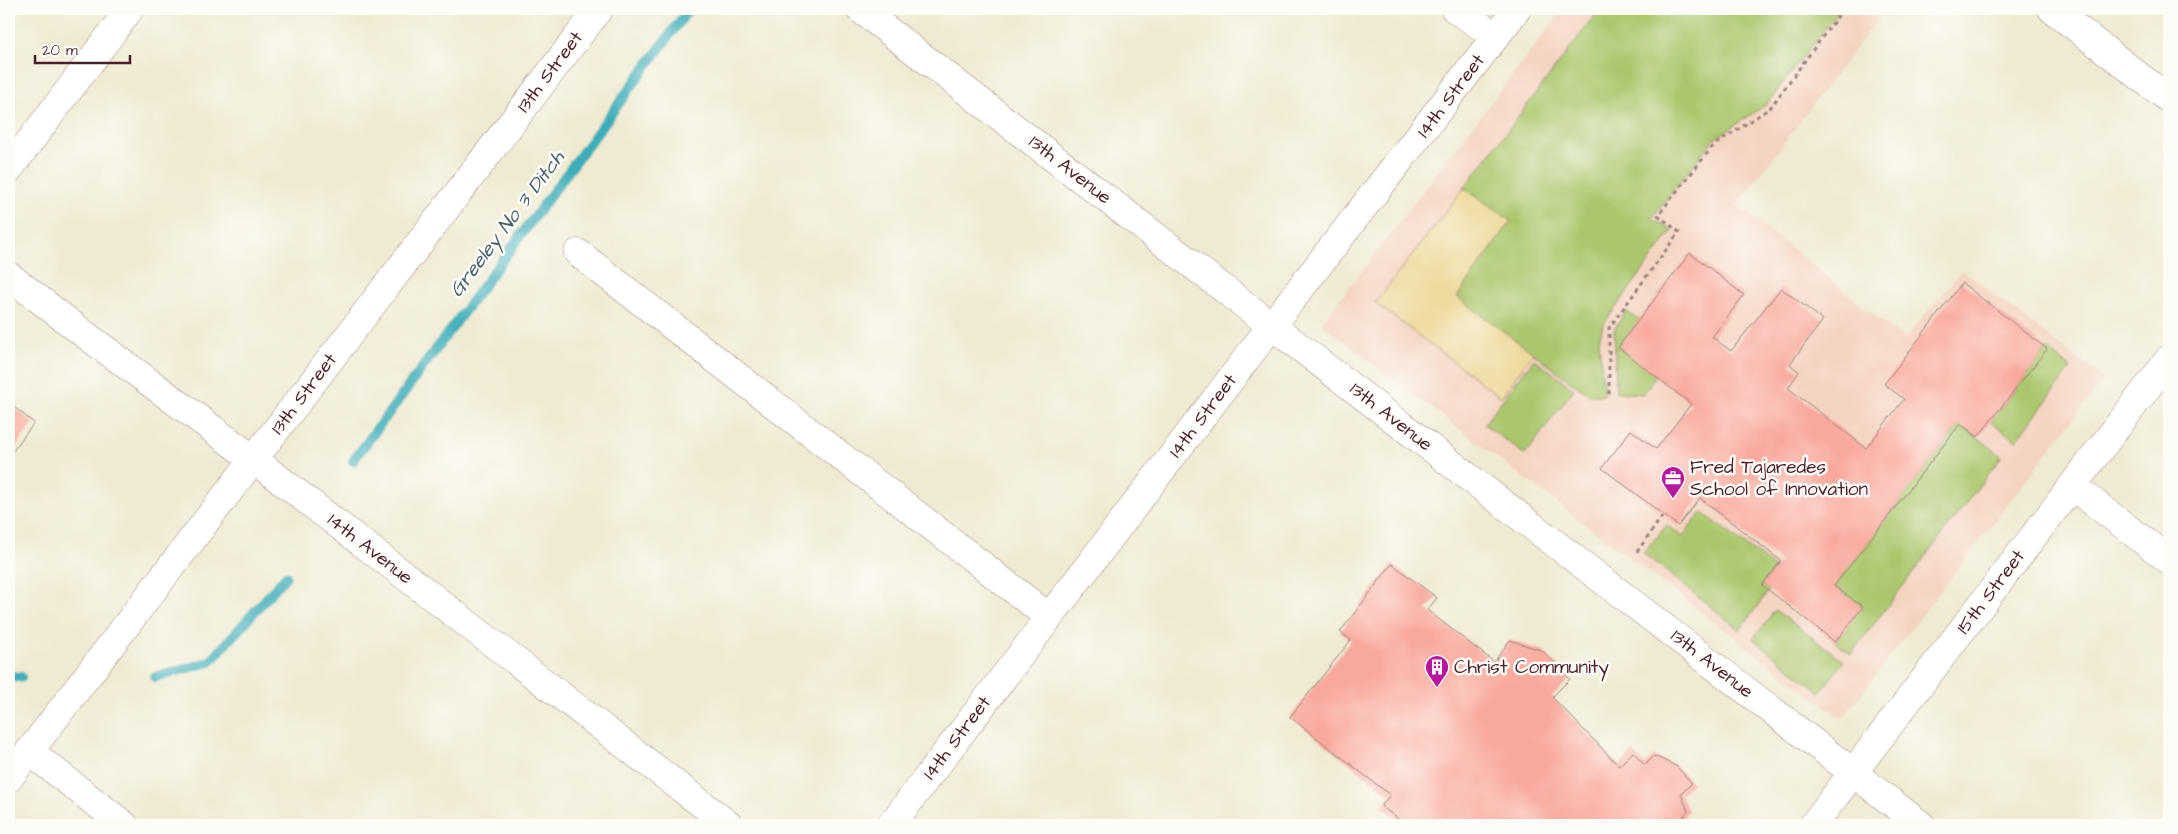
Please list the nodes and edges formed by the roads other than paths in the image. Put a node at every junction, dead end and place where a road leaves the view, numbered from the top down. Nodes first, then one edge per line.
1 (130, 9) edge
2 (599, 9) edge
3 (860, 9) edge
4 (1455, 9) edge
5 (1517, 9) edge
6 (2052, 9) edge
7 (1496, 36) junction
8 (2169, 98) edge
9 (9, 169) edge
10 (578, 253) dead end
11 (9, 276) edge
12 (1272, 325) junction
13 (2169, 359) edge
14 (253, 459) junction
15 (2072, 486) junction
16 (2169, 560) edge
17 (1049, 617) junction
18 (29, 751) junction
19 (1853, 773) junction
20 (9, 778) edge
21 (124, 825) edge
22 (729, 825) edge
23 (891, 825) edge
24 (1813, 825) edge
25 (1921, 825) edge

1 - 9 street
2 - 14 street, 13th Street
3 - 12 street, 13th Avenue
4 - 7 street
5 - 7 street, 14th Street
6 - 8 street
7 - 12 street, 14th Street
10 - 17 street
11 - 14 street, 14th Avenue
12 - 17 street, 14th Street
12 - 19 street, 13th Avenue
13 - 15 street, 15th Street
14 - 18 street, 13th Street
14 - 22 street, 14th Avenue
15 - 16 street
15 - 19 street, 15th Street
17 - 23 street, 14th Street
18 - 20 street, 13th Street
18 - 21 street
19 - 24 street, 15th Street
19 - 25 street, 13th Avenue

